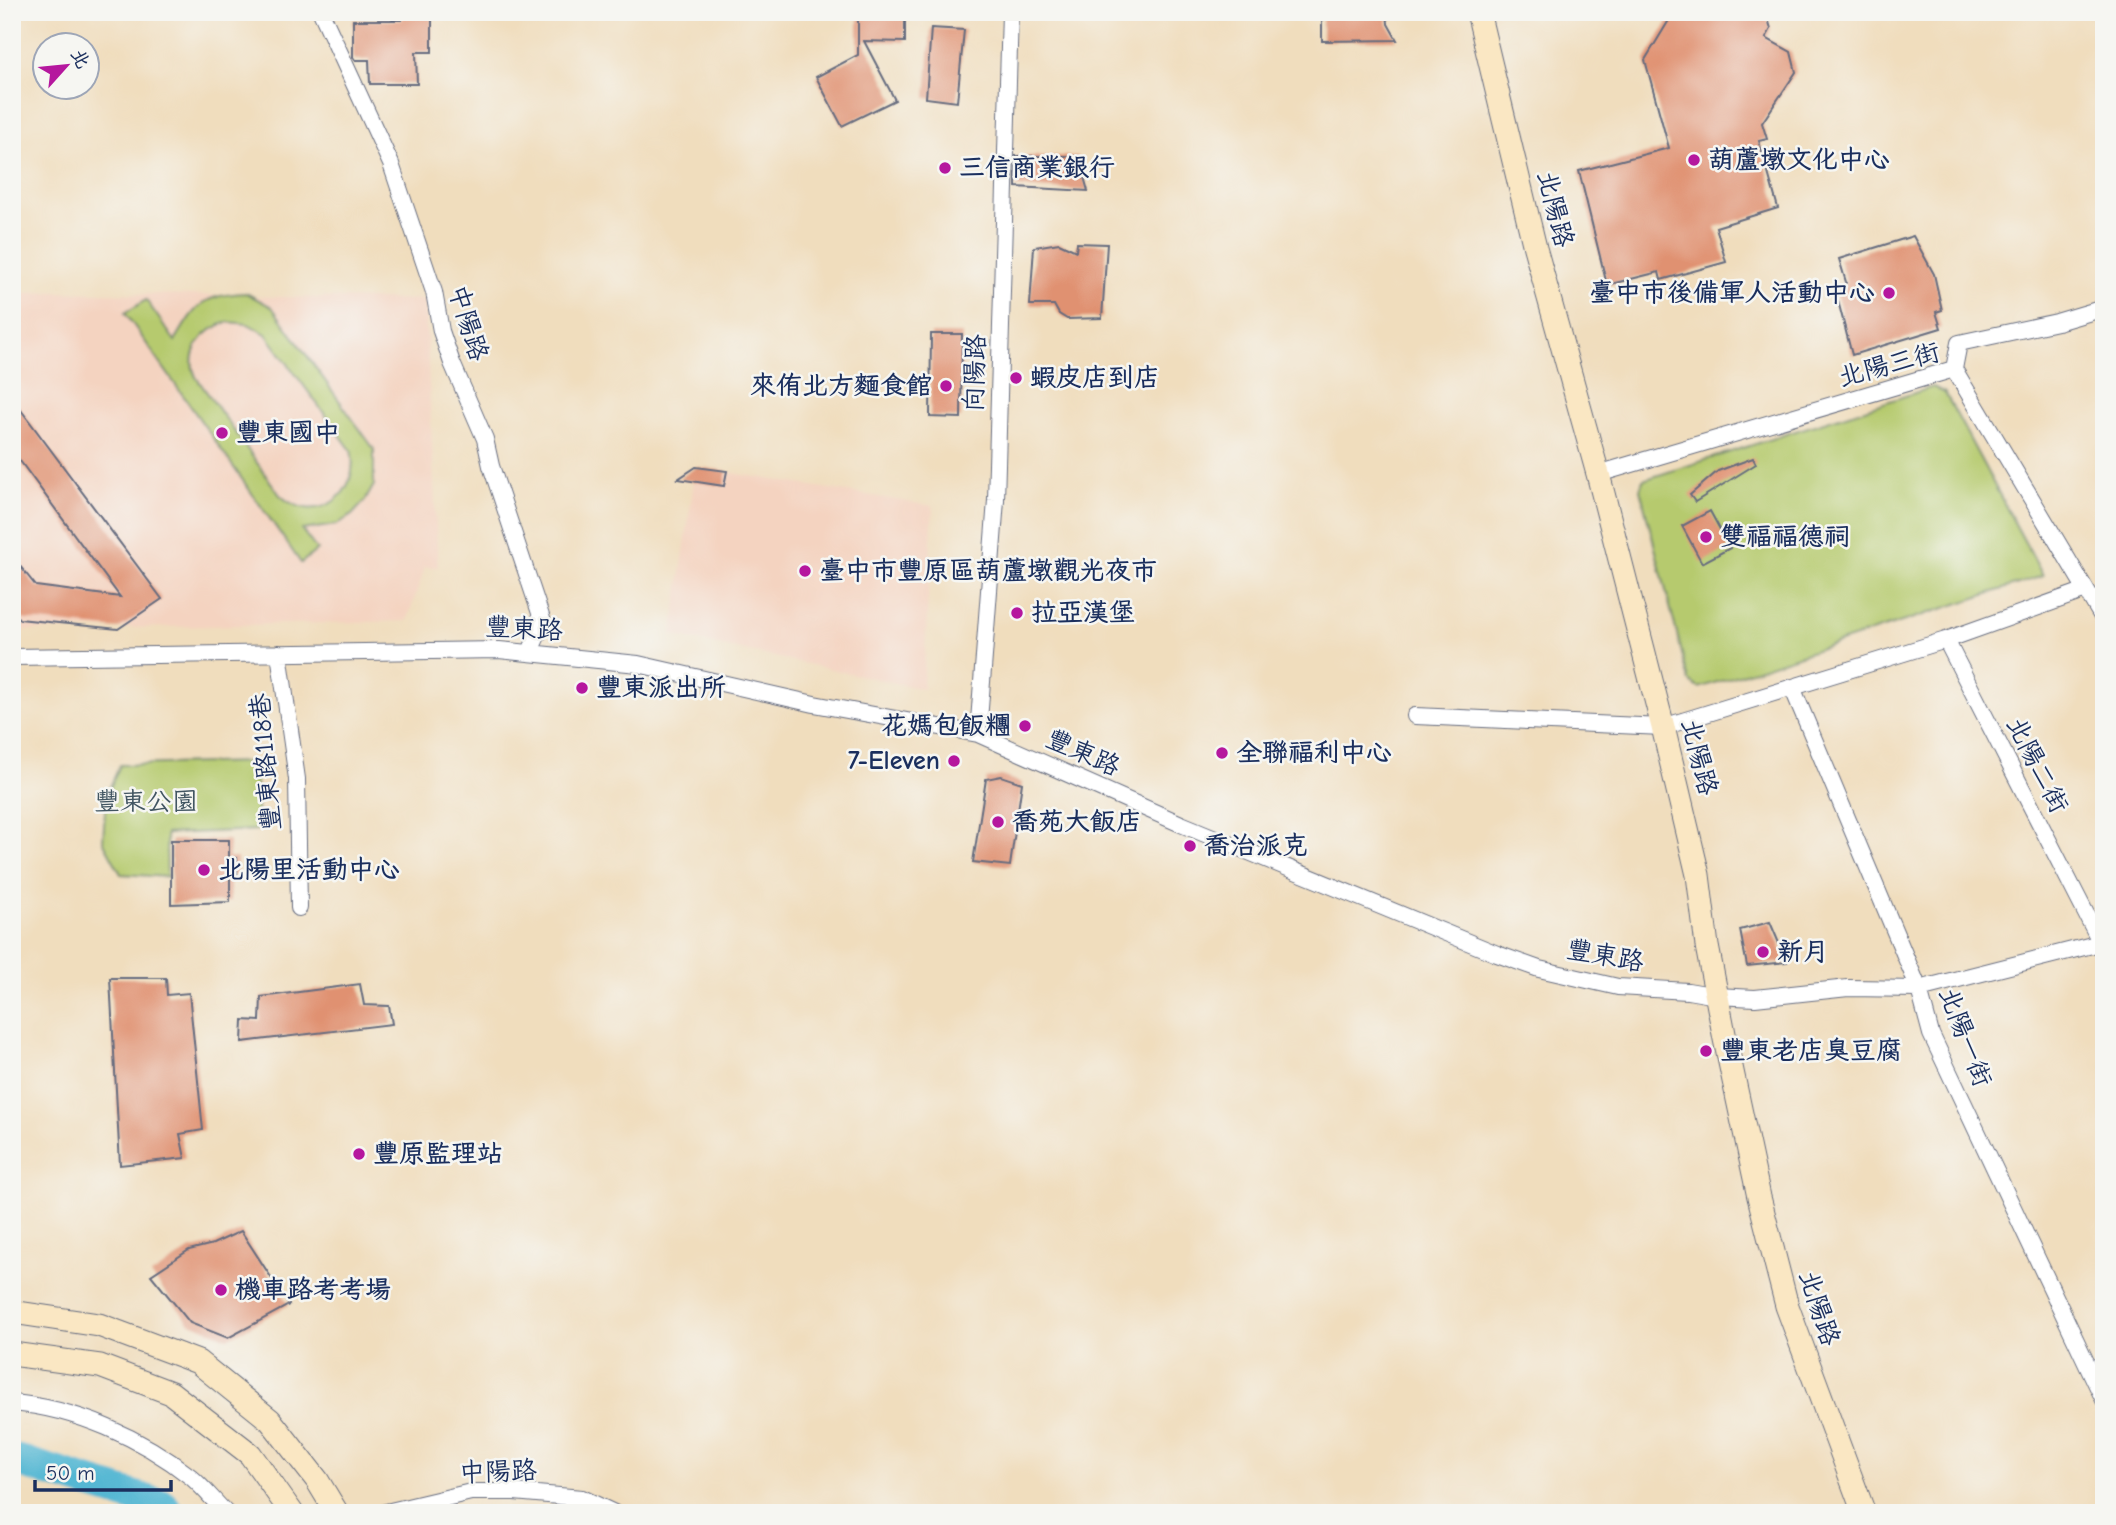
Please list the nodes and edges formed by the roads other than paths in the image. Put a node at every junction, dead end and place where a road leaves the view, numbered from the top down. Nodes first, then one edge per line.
1 (321, 12) edge
2 (1010, 12) edge
3 (1478, 12) edge
4 (2104, 308) edge
5 (1954, 369) junction
6 (1598, 474) junction
7 (2086, 590) junction
8 (2104, 620) edge
9 (1946, 640) junction
10 (530, 652) junction
11 (279, 653) junction
12 (12, 657) edge
13 (1792, 687) junction
14 (1415, 716) dead end
15 (1663, 726) junction
16 (978, 734) junction
17 (299, 908) dead end
18 (2103, 945) edge
19 (1919, 989) junction
20 (1717, 996) junction
21 (12, 1312) edge
22 (12, 1354) edge
23 (2104, 1400) edge
24 (12, 1403) edge
25 (581, 1505) edge
26 (226, 1513) edge
27 (292, 1513) edge
28 (337, 1513) edge
29 (382, 1513) edge
30 (614, 1513) edge
31 (1864, 1513) edge

1 - 10 street, 中陽路
2 - 16 street, 向陽路
3 - 6 street, 北陽路
4 - 5 street
5 - 6 street, 北陽三街
5 - 7 street, 北陽三街
6 - 15 street, 北陽路
7 - 8 street, 北陽三街
7 - 9 street
9 - 13 street
9 - 18 street, 北陽二街
10 - 11 street, 豐東路
10 - 16 street, 豐東路
11 - 12 street, 豐東路
11 - 17 street, 豐東路118巷
13 - 15 street
13 - 19 street, 北陽一街
14 - 15 street
15 - 20 street, 北陽路
16 - 20 street, 豐東路
18 - 19 street, 豐東路
19 - 20 street, 豐東路
19 - 23 street, 北陽一街
20 - 31 street, 北陽路
21 - 28 street
22 - 27 street
24 - 26 street
25 - 29 street, 中陽路
25 - 30 street, 中陽路

